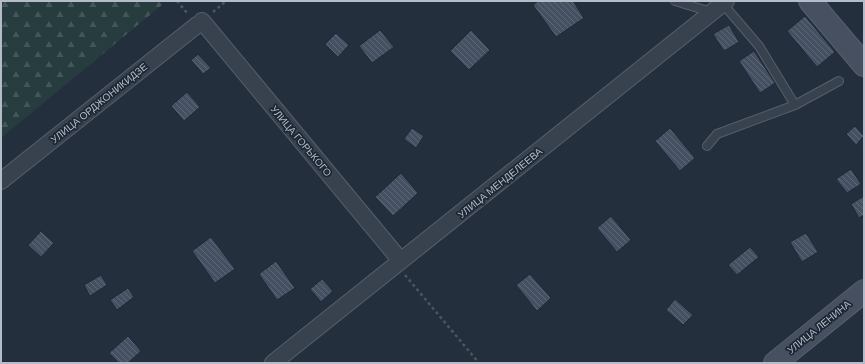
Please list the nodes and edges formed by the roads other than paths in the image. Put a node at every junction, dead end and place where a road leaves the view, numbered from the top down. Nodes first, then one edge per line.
1 (675, 1) edge
2 (810, 1) edge
3 (720, 6) edge
4 (199, 23) joint
5 (864, 65) edge
6 (840, 81) dead end
7 (795, 105) junction
8 (707, 146) dead end
9 (1, 181) edge
10 (399, 263) junction
11 (864, 291) edge
12 (273, 363) edge
13 (775, 363) edge

1 - 3 lane
2 - 5 street
3 - 7 lane
3 - 10 street, УЛИЦА МЕНДЕЛЕЕВА
4 - 9 street, УЛИЦА ОРДЖОНИКИДЗЕ
4 - 10 street, УЛИЦА ГОРЬКОГО
6 - 7 lane
7 - 8 lane
10 - 12 street, УЛИЦА МЕНДЕЛЕЕВА
11 - 13 street, УЛИЦА ЛЕНИНА

